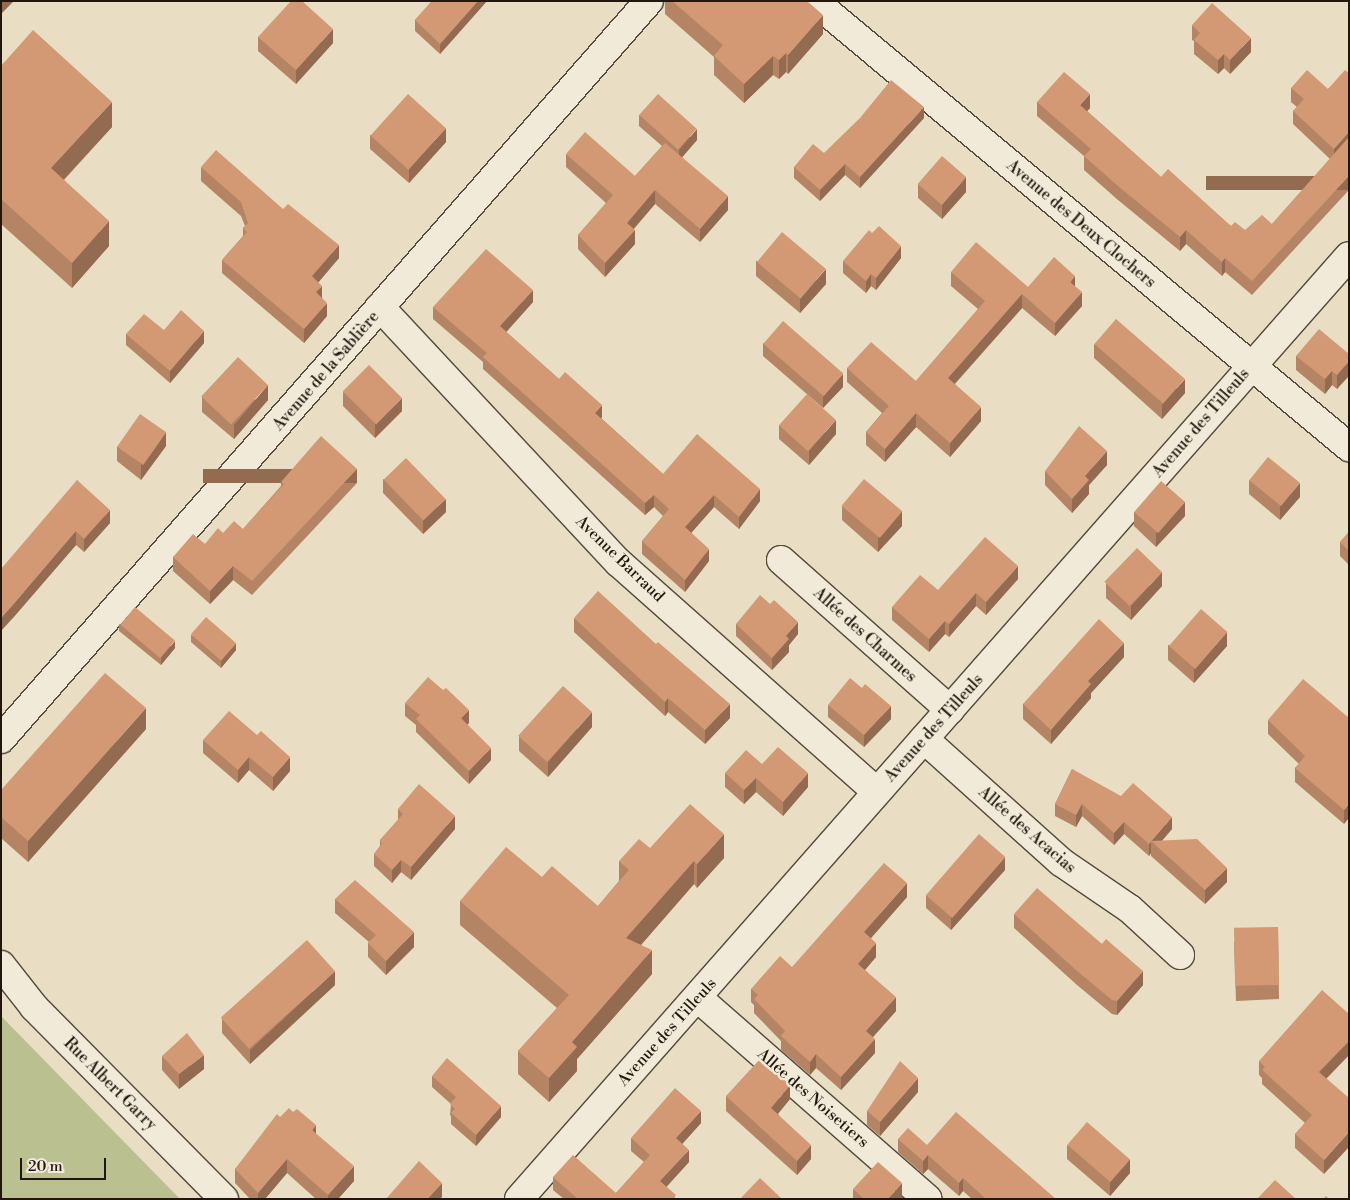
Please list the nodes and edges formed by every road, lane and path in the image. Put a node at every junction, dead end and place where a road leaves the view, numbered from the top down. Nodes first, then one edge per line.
1 (649, 1) edge
2 (814, 1) edge
3 (1349, 256) edge
4 (380, 307) junction
5 (1251, 366) junction
6 (1349, 447) edge
7 (781, 560) dead end
8 (950, 710) junction
9 (1, 738) edge
10 (924, 739) junction
11 (877, 792) junction
12 (1180, 955) dead end
13 (1, 965) edge
14 (698, 998) junction
15 (224, 1199) edge
16 (519, 1199) edge
17 (928, 1199) edge

1 - 4 street, Avenue de la Sablière
2 - 5 street, Avenue des Deux Clochers
3 - 5 street, Avenue des Tilleuls
4 - 9 street, Avenue de la Sablière
4 - 11 street, Avenue Barraud
5 - 6 street, Avenue des Deux Clochers
5 - 8 street, Avenue des Tilleuls
7 - 8 street, Allée des Charmes
8 - 10 street, Avenue des Tilleuls
10 - 11 street, Avenue des Tilleuls
10 - 12 street, Allée des Acacias
11 - 14 street, Avenue des Tilleuls
13 - 15 street, Rue Albert Garry
14 - 16 street, Avenue des Tilleuls
14 - 17 street, Allée des Noisetiers

